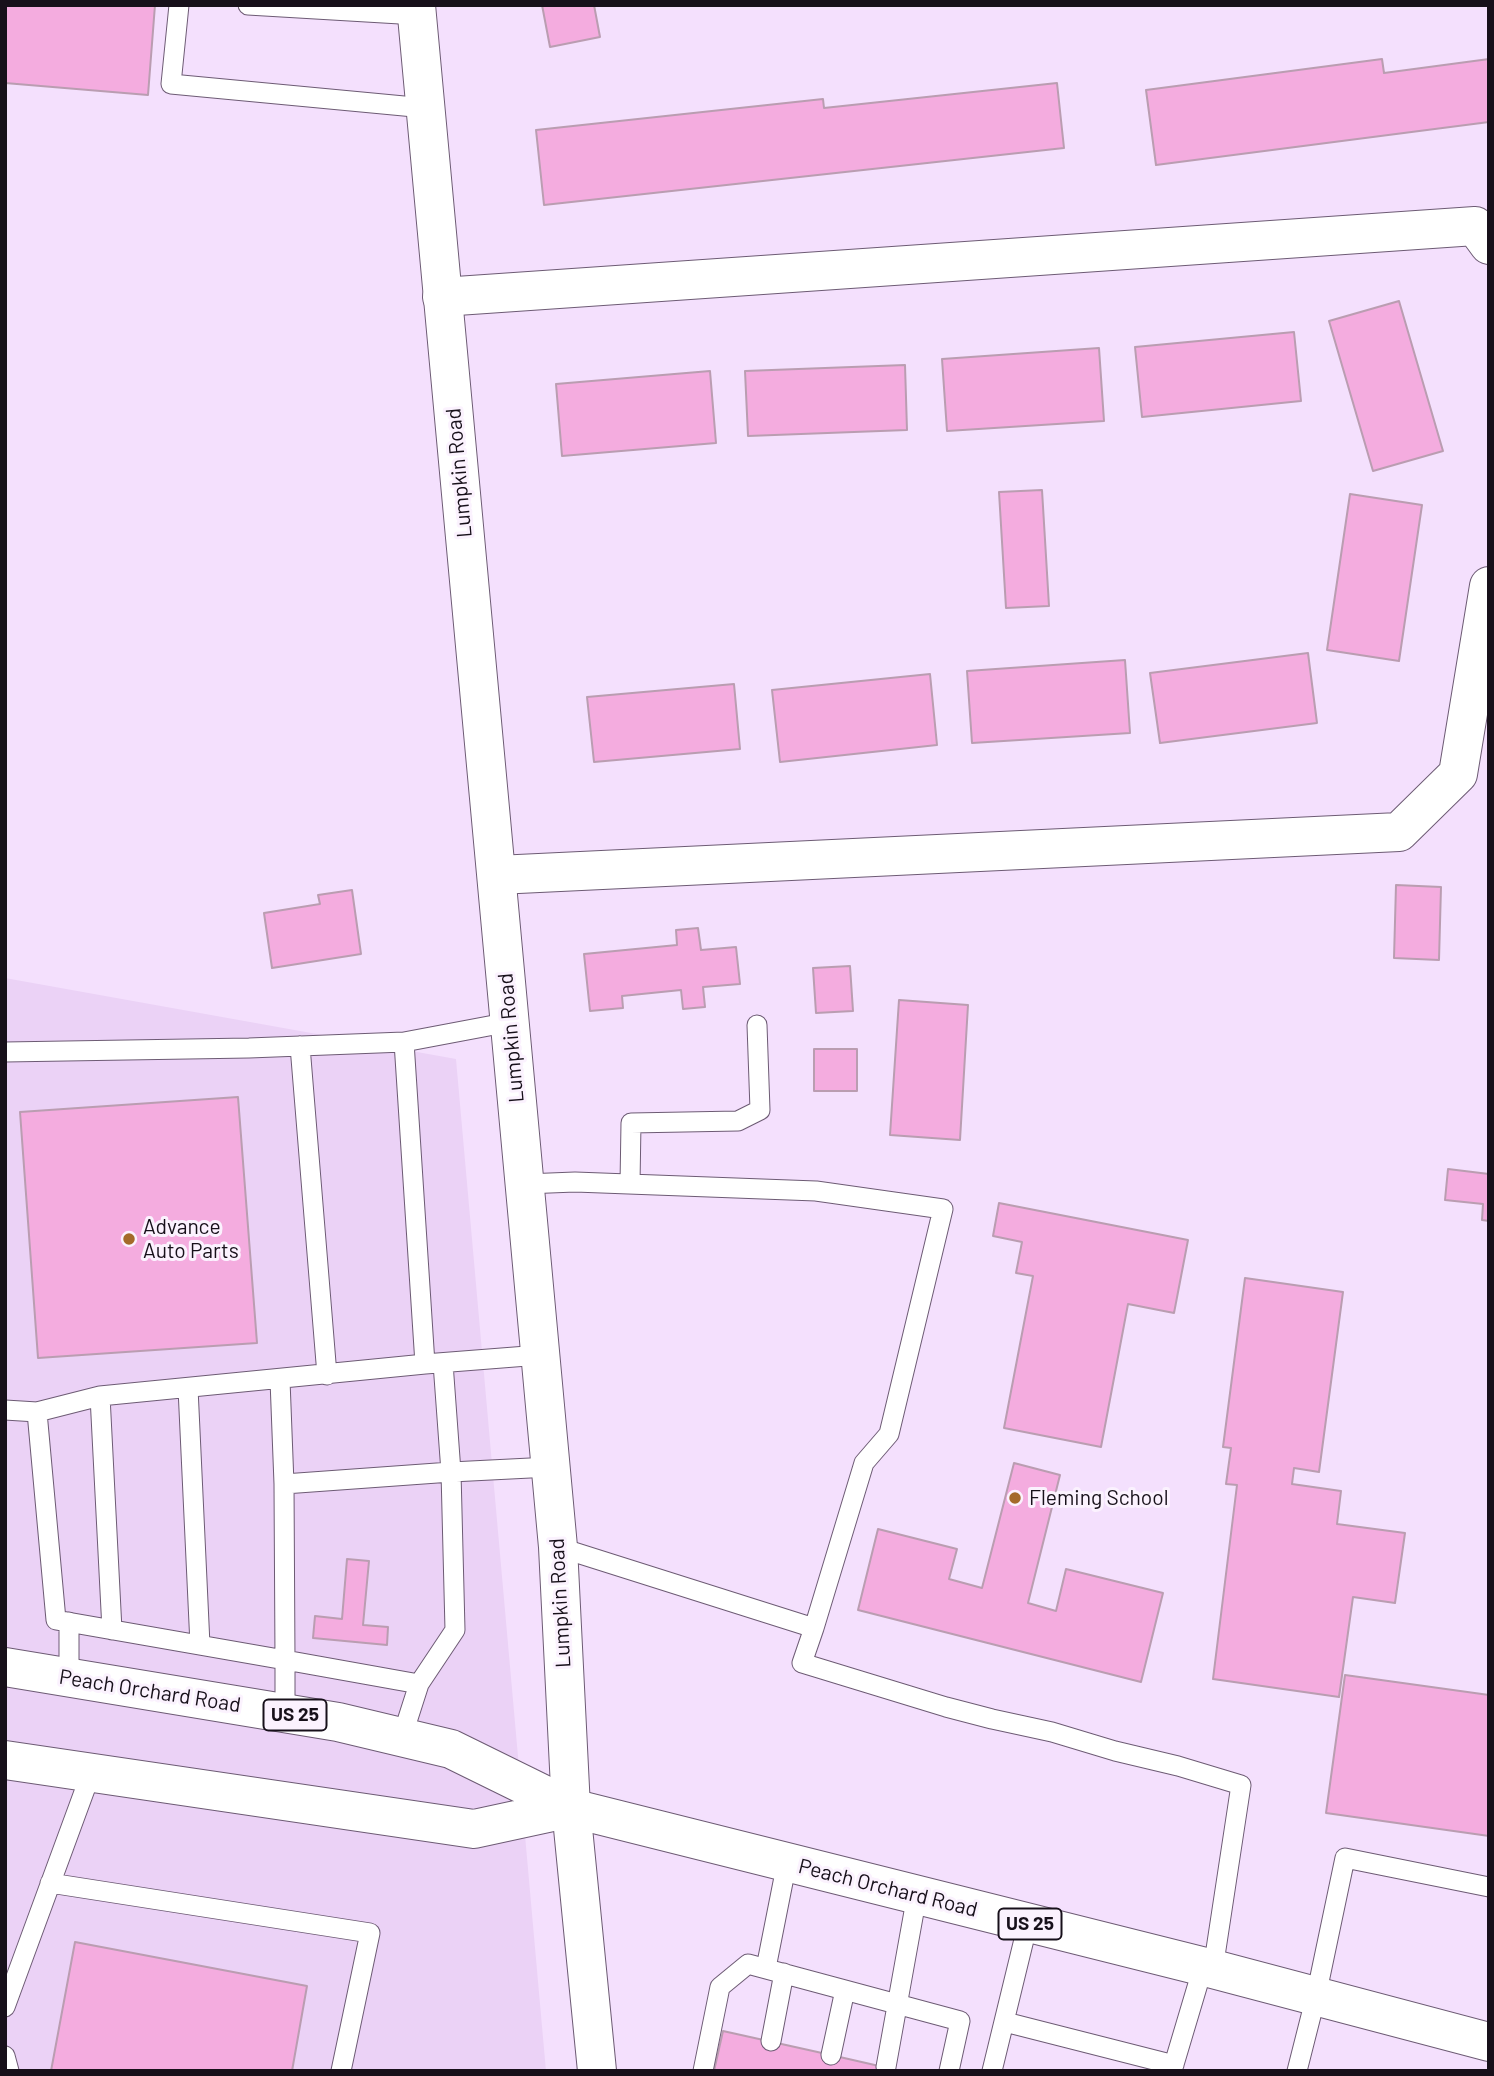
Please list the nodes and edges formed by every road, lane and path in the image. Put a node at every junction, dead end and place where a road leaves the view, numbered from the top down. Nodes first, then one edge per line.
1 (179, 5) edge
2 (248, 5) edge
3 (417, 10) edge
4 (425, 108) junction
5 (1489, 245) edge
6 (442, 297) junction
7 (1489, 586) edge
8 (496, 874) junction
9 (510, 1022) junction
10 (757, 1025) dead end
11 (404, 1042) junction
12 (300, 1046) junction
13 (5, 1052) edge
14 (525, 1184) junction
15 (630, 1184) junction
16 (540, 1356) junction
17 (434, 1364) junction
18 (327, 1374) junction
19 (280, 1380) junction
20 (188, 1388) junction
21 (100, 1396) junction
22 (5, 1410) edge
23 (37, 1412) junction
24 (550, 1467) junction
25 (451, 1472) junction
26 (284, 1484) junction
27 (558, 1547) junction
28 (69, 1622) junction
29 (814, 1628) junction
30 (111, 1630) junction
31 (200, 1645) junction
32 (285, 1660) junction
33 (5, 1667) edge
34 (68, 1677) junction
35 (419, 1684) junction
36 (285, 1713) junction
37 (402, 1737) junction
38 (5, 1760) edge
39 (90, 1773) junction
40 (571, 1808) junction
41 (787, 1862) junction
42 (50, 1883) junction
43 (1489, 1887) edge
44 (917, 1895) junction
45 (1028, 1923) junction
46 (1208, 1968) junction
47 (775, 1971) junction
48 (845, 1990) junction
49 (1316, 1996) junction
50 (899, 2004) junction
51 (5, 2007) edge
52 (1005, 2022) junction
53 (771, 2041) dead end
54 (1489, 2042) edge
55 (831, 2054) dead end
56 (5, 2056) edge
57 (886, 2067) dead end
58 (1173, 2068) edge
59 (9, 2071) edge
60 (341, 2071) edge
61 (597, 2071) edge
62 (704, 2071) edge
63 (949, 2071) edge
64 (992, 2071) edge
65 (1297, 2071) edge

1 - 4 lane
2 - 3 lane
3 - 4 main road, Lumpkin Road
4 - 6 main road, Lumpkin Road
5 - 6 main road
6 - 8 main road, Lumpkin Road
7 - 8 main road
8 - 9 main road, Lumpkin Road
9 - 11 lane
9 - 14 main road, Lumpkin Road
10 - 15 lane
11 - 12 lane
11 - 17 lane
12 - 13 lane
12 - 18 lane
14 - 15 lane
14 - 16 main road, Lumpkin Road
15 - 29 lane
16 - 17 lane
16 - 24 main road, Lumpkin Road
17 - 18 lane
17 - 25 lane
18 - 19 lane
19 - 20 lane
19 - 26 lane
20 - 21 lane
20 - 31 lane
21 - 23 lane
21 - 30 lane
22 - 23 lane
23 - 28 lane
24 - 25 lane
24 - 27 main road, Lumpkin Road
25 - 26 lane
25 - 35 lane
26 - 32 lane
27 - 29 lane
27 - 40 main road, Lumpkin Road
28 - 30 lane
28 - 34 lane
29 - 46 lane
30 - 31 lane
31 - 32 lane
32 - 35 lane
32 - 36 lane
33 - 34 main road, Peach Orchard Road / US 25
34 - 36 main road, Peach Orchard Road / US 25
35 - 37 lane
36 - 37 main road, Peach Orchard Road / US 25
37 - 40 main road, Peach Orchard Road / US 25
38 - 39 main road, Peach Orchard Road / US 25
39 - 40 main road, Peach Orchard Road / US 25
39 - 42 lane
40 - 41 main road, Peach Orchard Road / US 25
40 - 61 main road, Lumpkin Road
41 - 44 main road, Peach Orchard Road / US 25
41 - 47 lane
42 - 51 lane
42 - 60 lane
43 - 49 lane
44 - 45 main road, Peach Orchard Road / US 25
44 - 50 lane
45 - 46 main road, Peach Orchard Road / US 25
45 - 52 lane
46 - 49 main road, Peach Orchard Road / US 25
46 - 58 lane
47 - 48 lane
47 - 53 lane
47 - 62 lane
48 - 50 lane
48 - 55 lane
49 - 54 main road, Peach Orchard Road / US 25
49 - 65 lane
50 - 57 lane
50 - 63 lane
52 - 58 lane
52 - 64 lane
56 - 59 lane

